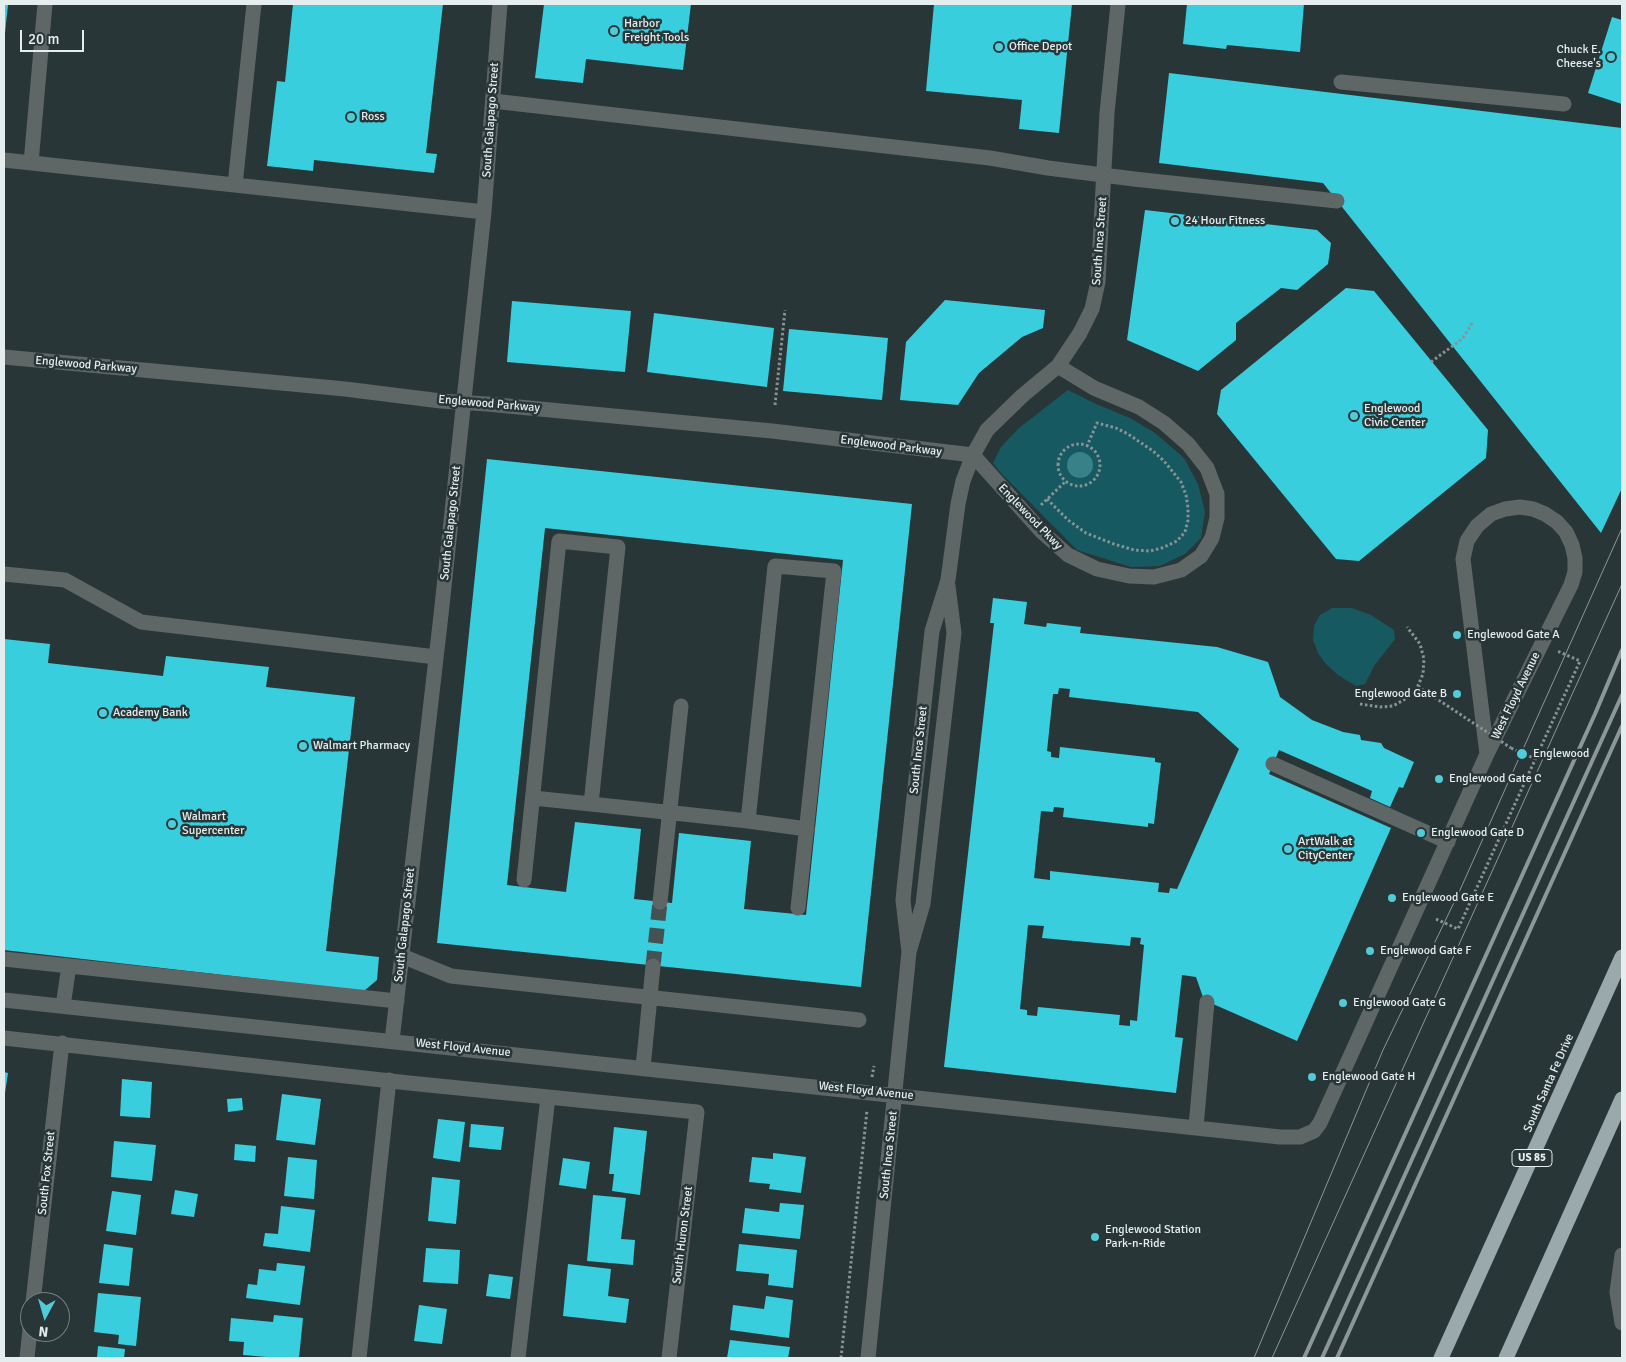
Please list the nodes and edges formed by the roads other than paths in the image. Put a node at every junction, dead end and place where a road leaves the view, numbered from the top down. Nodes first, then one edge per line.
1 (45, 4) edge
2 (254, 4) edge
3 (500, 4) edge
4 (1118, 4) edge
5 (1341, 82) dead end
6 (493, 101) junction
7 (1564, 104) dead end
8 (4, 160) edge
9 (31, 163) junction
10 (1104, 176) junction
11 (235, 185) junction
12 (1337, 202) dead end
13 (484, 212) junction
14 (4, 357) edge
15 (1058, 366) junction
16 (464, 402) junction
17 (973, 455) junction
18 (4, 574) edge
19 (948, 580) junction
20 (436, 657) junction
21 (681, 706) dead end
22 (1487, 754) junction
23 (1273, 764) dead end
24 (532, 798) junction
25 (590, 804) junction
26 (670, 812) junction
27 (748, 821) junction
28 (807, 828) junction
29 (1448, 842) junction
30 (524, 880) dead end
31 (660, 902) tunnel mouth
32 (798, 908) dead end
33 (909, 952) junction
34 (402, 956) junction
35 (1622, 957) edge
36 (4, 959) edge
37 (69, 966) junction
38 (654, 966) tunnel mouth
39 (650, 998) junction
40 (4, 1000) edge
41 (397, 1001) junction
42 (1207, 1002) dead end
43 (62, 1006) junction
44 (859, 1020) dead end
45 (4, 1038) edge
46 (392, 1041) junction
47 (62, 1044) junction
48 (643, 1068) junction
49 (389, 1080) junction
50 (896, 1095) junction
51 (548, 1097) junction
52 (1622, 1099) edge
53 (1196, 1127) junction
54 (1558, 1240) junction
55 (1622, 1255) edge
56 (34, 1292) edge
57 (1620, 1300) edge
58 (1622, 1323) edge
59 (29, 1342) edge
60 (27, 1358) edge
61 (360, 1358) edge
62 (518, 1358) edge
63 (668, 1358) edge
64 (868, 1358) edge
65 (1441, 1358) edge
66 (1506, 1358) edge
67 (1516, 1358) edge

1 - 9 street
2 - 11 street
3 - 6 street, South Galapago Street
4 - 10 street, South Inca Street
5 - 7 street
6 - 10 street
6 - 13 street, South Galapago Street
8 - 9 street
9 - 11 street
10 - 12 street
10 - 15 street, South Inca Street
11 - 13 street
13 - 16 street, South Galapago Street
14 - 16 street, Englewood Parkway
15 - 17 street, South Inca Street
15 - 17 street, Englewood Pkwy
16 - 17 street, Englewood Parkway
16 - 20 street, South Galapago Street
17 - 19 street, South Inca Street
18 - 20 street
19 - 33 street, South Inca Street
19 - 33 street, South Inca Street
20 - 34 street, South Galapago Street
21 - 26 street
22 - 22 street, West Floyd Avenue
22 - 29 street, West Floyd Avenue
23 - 29 street
24 - 25 street
24 - 25 street
24 - 30 street
25 - 26 street
26 - 27 street
26 - 31 street
27 - 28 street
27 - 28 street
28 - 32 street
29 - 53 street, West Floyd Avenue
33 - 50 street, South Inca Street
34 - 39 street
34 - 41 street, South Galapago Street
35 - 65 highway, South Santa Fe Drive / US 85
36 - 37 street
37 - 41 street
37 - 43 street
38 - 39 street
39 - 44 street
39 - 48 street
40 - 43 street, West Floyd Avenue
41 - 46 street, South Galapago Street
42 - 53 street
43 - 46 street, West Floyd Avenue
45 - 47 street
46 - 48 street, West Floyd Avenue
47 - 49 street
47 - 56 street, South Fox Street
48 - 50 street, West Floyd Avenue
49 - 51 street
49 - 61 street
50 - 53 street, West Floyd Avenue
50 - 64 street, South Inca Street
51 - 62 street
51 - 63 street, South Huron Street
52 - 54 highway
54 - 66 highway
54 - 67 highway
55 - 57 street
57 - 58 street
59 - 60 street

